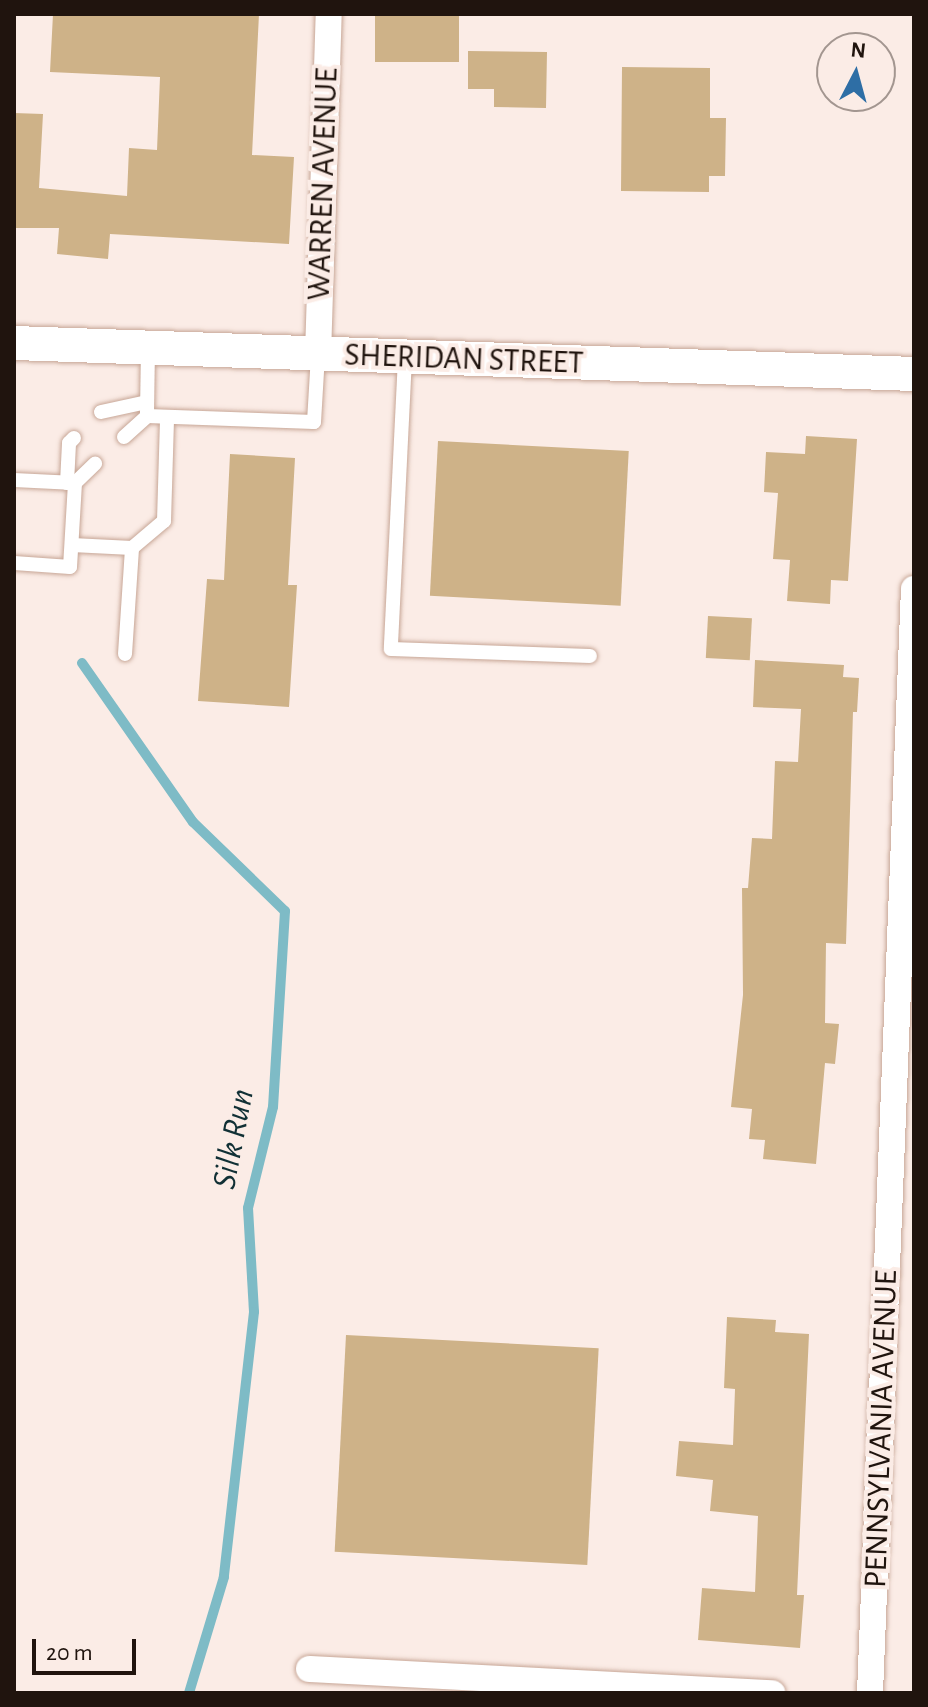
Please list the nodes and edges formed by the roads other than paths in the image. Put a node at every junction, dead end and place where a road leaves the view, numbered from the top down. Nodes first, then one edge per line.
1 (329, 14) edge
2 (14, 343) edge
3 (148, 349) junction
4 (318, 355) junction
5 (405, 358) junction
6 (914, 374) edge
7 (147, 409) junction
8 (101, 412) dead end
9 (167, 417) junction
10 (124, 437) dead end
11 (74, 438) dead end
12 (95, 464) dead end
13 (14, 480) edge
14 (71, 483) junction
15 (72, 545) junction
16 (132, 548) junction
17 (14, 563) edge
18 (914, 589) edge
19 (125, 654) dead end
20 (590, 656) dead end
21 (903, 1135) edge
22 (309, 1669) dead end
23 (772, 1693) edge
24 (870, 1693) edge

1 - 4 street, WARREN AVENUE
2 - 3 street, SHERIDAN STREET
3 - 4 street, SHERIDAN STREET
3 - 7 lane
4 - 5 street, SHERIDAN STREET
4 - 9 lane
5 - 6 street, SHERIDAN STREET
5 - 20 lane
7 - 8 lane
7 - 9 lane
7 - 10 lane
9 - 16 lane
11 - 14 lane
12 - 14 lane
13 - 14 lane
14 - 15 lane
15 - 16 lane
15 - 17 lane
16 - 19 lane
18 - 21 street, PENNSYLVANIA AVENUE
21 - 24 street, PENNSYLVANIA AVENUE
22 - 23 street

